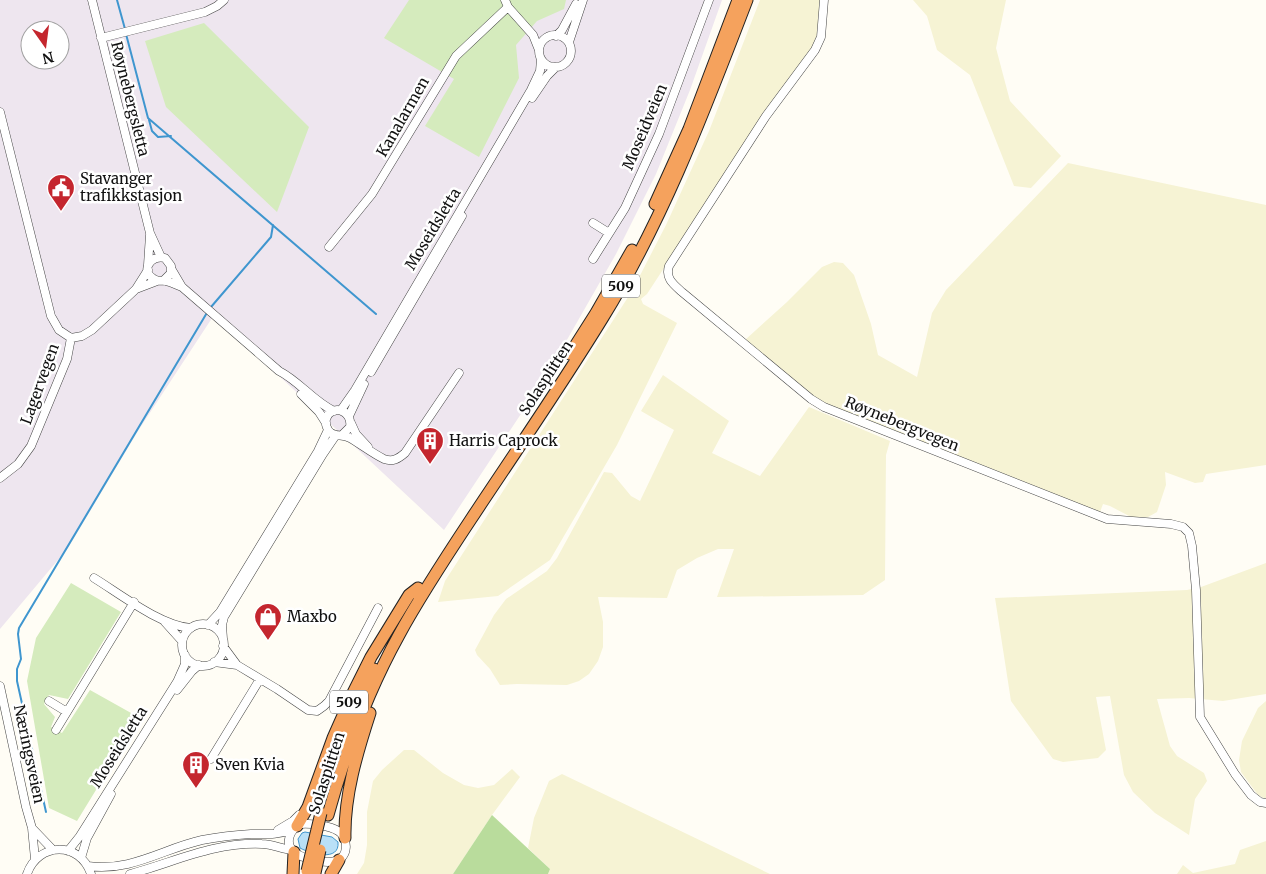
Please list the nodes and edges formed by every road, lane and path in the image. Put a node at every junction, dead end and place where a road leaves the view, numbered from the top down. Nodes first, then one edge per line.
1 (92, 0) edge
2 (224, 0) edge
3 (578, 0) edge
4 (583, 0) edge
5 (709, 0) edge
6 (738, 0) edge
7 (747, 0) edge
8 (824, 0) edge
9 (507, 4) edge
10 (528, 29) junction
11 (552, 36) junction
12 (101, 38) junction
13 (569, 42) junction
14 (539, 50) junction
15 (540, 59) junction
16 (555, 68) junction
17 (0, 112) edge
18 (593, 224) dead end
19 (150, 233) junction
20 (609, 233) junction
21 (329, 248) dead end
22 (161, 257) junction
23 (593, 259) dead end
24 (148, 267) junction
25 (172, 270) junction
26 (160, 280) junction
27 (182, 287) junction
28 (136, 289) junction
29 (71, 338) junction
30 (279, 371) junction
31 (459, 373) dead end
32 (337, 411) junction
33 (350, 420) junction
34 (327, 426) junction
35 (339, 435) junction
36 (374, 454) junction
37 (0, 478) edge
38 (94, 578) dead end
39 (418, 588) junction
40 (134, 602) junction
41 (378, 608) dead end
42 (162, 620) junction
43 (208, 625) junction
44 (191, 628) junction
45 (399, 635) junction
46 (182, 642) junction
47 (223, 642) junction
48 (184, 655) junction
49 (214, 662) junction
50 (199, 665) junction
51 (236, 666) junction
52 (260, 679) junction
53 (0, 686) edge
54 (49, 700) dead end
55 (67, 712) junction
56 (56, 730) dead end
57 (211, 758) dead end
58 (316, 783) junction
59 (1266, 803) edge
60 (324, 814) junction
61 (32, 828) junction
62 (295, 828) junction
63 (261, 834) junction
64 (345, 838) junction
65 (53, 850) junction
66 (68, 850) junction
67 (293, 851) junction
68 (81, 858) junction
69 (35, 859) junction
70 (339, 860) junction
71 (89, 870) edge
72 (311, 873) edge
73 (27, 874) edge
74 (130, 874) edge
75 (293, 874) edge
76 (331, 874) edge

1 - 12 street, Røynebergsletta
2 - 12 street
3 - 11 street
4 - 13 street
5 - 20 street, Moseidveien
6 - 39 highway, Solasplitten / 509
7 - 45 highway, Solasplitten / 509
8 - 59 street, Røynebergvegen
9 - 10 street, Kanalarmen
9 - 21 street, Kanalarmen
10 - 11 street, Kanalarmen
10 - 14 street, Kanalarmen
11 - 13 street
11 - 14 street
12 - 19 street, Røynebergsletta
13 - 16 street
14 - 15 street
15 - 16 street
15 - 32 street, Moseidsletta
16 - 33 street, Moseidsletta
17 - 29 street
18 - 20 street
19 - 22 street, Røynebergsletta
19 - 24 street, Røynebergsletta
20 - 23 street, Moseidveien
22 - 24 street
22 - 25 street
24 - 26 street
24 - 28 street, Lagervegen
25 - 26 street
25 - 27 street
26 - 27 street
26 - 28 street, Lagervegen
27 - 30 street
28 - 29 street, Lagervegen
29 - 37 street, Lagervegen
30 - 32 street
30 - 34 street
31 - 36 street
32 - 33 street
32 - 34 street
33 - 35 street
33 - 36 street
34 - 35 street
34 - 43 street
35 - 36 street
35 - 47 street
38 - 40 street
39 - 58 highway, 509
39 - 60 highway, Solasplitten / 509
40 - 42 street
40 - 55 street
41 - 52 street
42 - 44 street
42 - 46 street
43 - 44 street
43 - 47 street
44 - 46 street
45 - 60 highway, Solasplitten / 509
45 - 64 highway, 509
46 - 48 street
47 - 49 street
47 - 51 street
48 - 50 street
48 - 66 street, Moseidsletta
49 - 50 street
49 - 51 street
50 - 68 street, Moseidsletta
51 - 52 street
52 - 57 street
53 - 61 street, Næringsveien
54 - 55 street
55 - 56 street
58 - 62 highway, 509
58 - 63 street
60 - 72 highway, Solasplitten / 509, bridge
61 - 65 street, Næringsveien
61 - 69 street, Næringsveien
62 - 63 street
62 - 64 street
62 - 67 street
63 - 71 street
64 - 70 street
65 - 66 street
65 - 69 street
66 - 68 street
67 - 70 street
67 - 74 street
67 - 75 highway
68 - 71 street
69 - 73 street
70 - 76 highway

